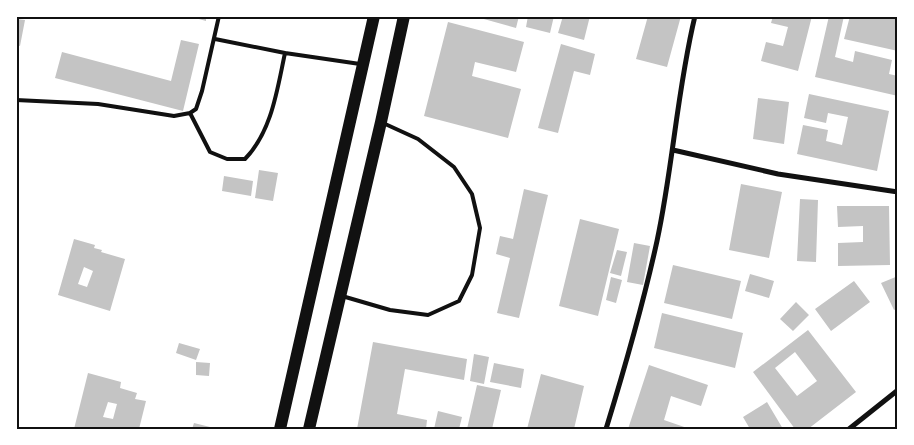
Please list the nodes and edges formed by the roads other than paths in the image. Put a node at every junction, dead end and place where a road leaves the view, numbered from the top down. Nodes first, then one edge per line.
1 (219, 16) edge
2 (374, 16) edge
3 (404, 16) edge
4 (695, 16) edge
5 (214, 39) junction
6 (285, 53) junction
7 (363, 64) junction
8 (16, 100) edge
9 (190, 113) junction
10 (381, 122) junction
11 (673, 150) junction
12 (898, 192) edge
13 (340, 296) junction
14 (898, 390) edge
15 (280, 429) edge
16 (309, 429) edge
17 (606, 429) edge
18 (849, 429) edge

1 - 5 lane
2 - 7 main road
3 - 10 main road
4 - 11 street
5 - 6 lane
5 - 9 lane
6 - 7 lane
6 - 9 lane
7 - 15 main road
8 - 9 lane
10 - 13 main road
10 - 13 lane
11 - 12 street
11 - 17 street
13 - 16 main road
14 - 18 street

